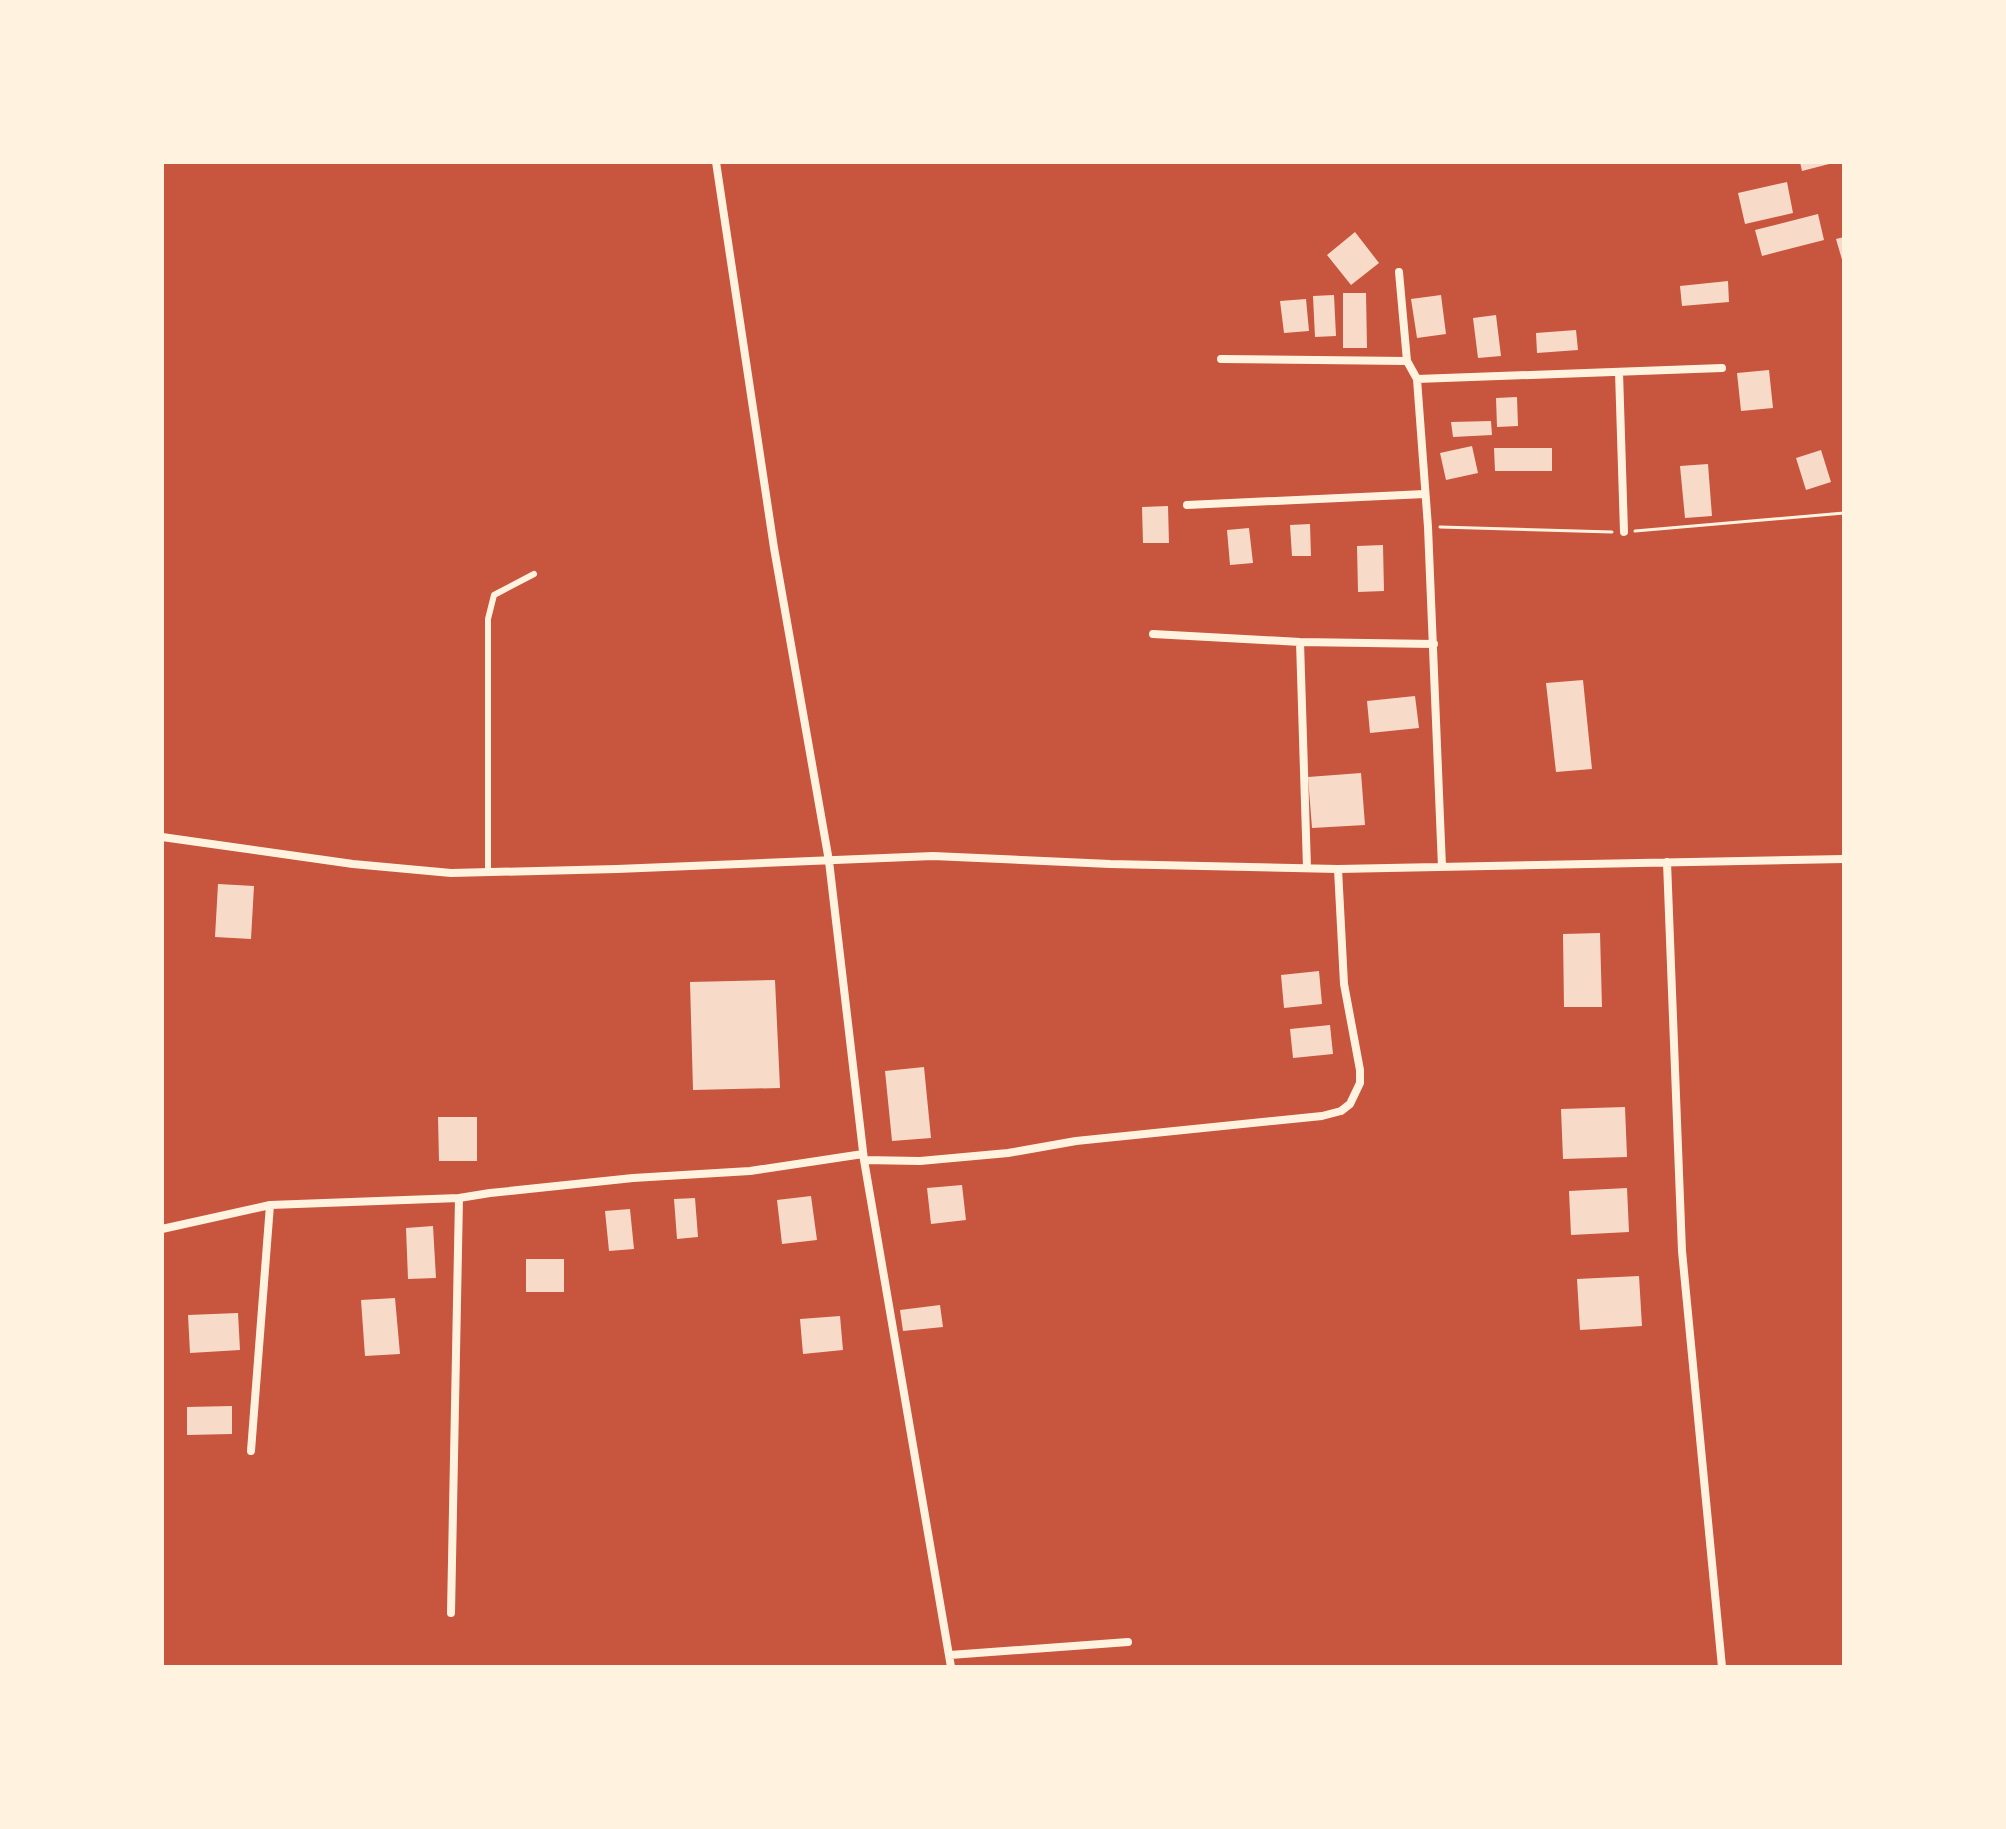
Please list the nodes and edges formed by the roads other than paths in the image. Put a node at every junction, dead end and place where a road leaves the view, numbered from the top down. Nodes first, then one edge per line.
1 (716, 162) edge
2 (1399, 272) dead end
3 (1221, 359) dead end
4 (1407, 361) junction
5 (1722, 368) dead end
6 (1619, 372) junction
7 (1417, 379) junction
8 (1425, 494) junction
9 (1187, 505) dead end
10 (1624, 532) road end
11 (534, 574) dead end
12 (1153, 634) dead end
13 (1300, 642) junction
14 (1434, 644) junction
15 (162, 837) edge
16 (1844, 859) edge
17 (829, 861) junction
18 (1667, 862) junction
19 (1442, 867) junction
20 (1307, 868) junction
21 (1338, 869) junction
22 (488, 873) junction
23 (864, 1157) junction
24 (459, 1198) junction
25 (270, 1205) junction
26 (162, 1229) edge
27 (251, 1451) dead end
28 (451, 1613) dead end
29 (1128, 1642) dead end
30 (950, 1655) junction
31 (951, 1667) edge
32 (1722, 1667) edge

1 - 17 street
2 - 4 street
3 - 4 street
4 - 7 street
5 - 6 street
6 - 7 street
6 - 10 street
7 - 8 street
8 - 9 street
8 - 14 street
11 - 22 lane
12 - 13 street
13 - 14 street
13 - 20 street
14 - 19 street
15 - 22 street
16 - 18 street
17 - 20 street
17 - 22 street
17 - 23 street
18 - 19 street
18 - 32 street
19 - 21 street
20 - 21 street
21 - 23 street
23 - 24 street
23 - 30 street
24 - 25 street
24 - 28 street
25 - 26 street
25 - 27 street
29 - 30 street
30 - 31 street

